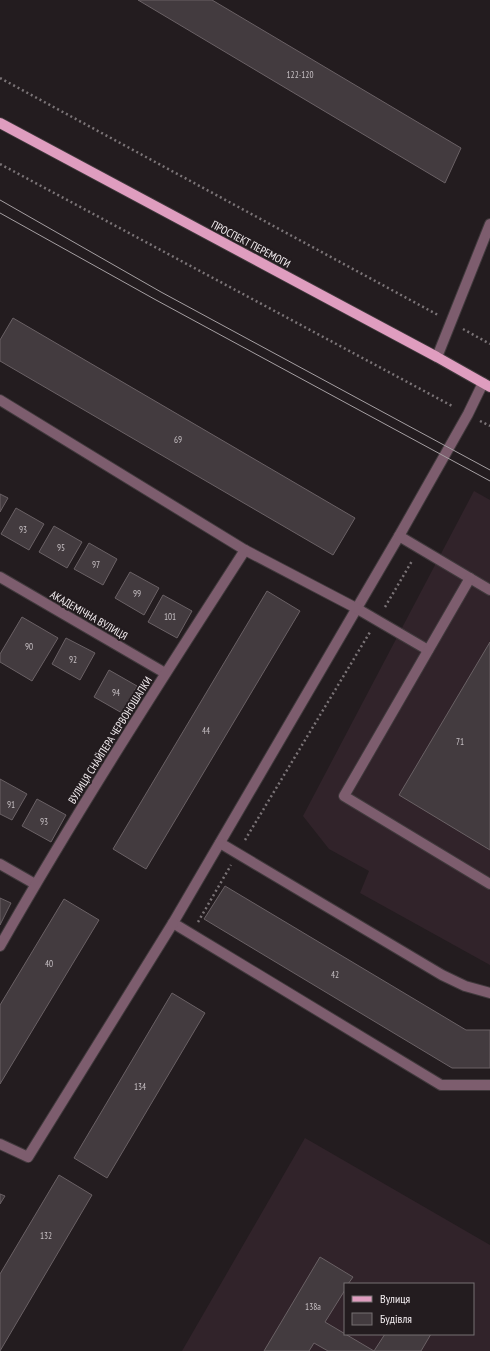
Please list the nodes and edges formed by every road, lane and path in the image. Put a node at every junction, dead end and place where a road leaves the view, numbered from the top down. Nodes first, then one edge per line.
1 (0, 78) edge
2 (0, 122) edge
3 (0, 164) edge
4 (490, 224) edge
5 (450, 322) junction
6 (490, 344) edge
7 (437, 357) junction
8 (487, 385) edge
9 (0, 400) edge
10 (468, 414) junction
11 (490, 426) edge
12 (399, 536) junction
13 (419, 548) junction
14 (245, 550) junction
15 (0, 577) edge
16 (470, 578) junction
17 (490, 590) edge
18 (356, 608) junction
19 (377, 620) junction
20 (428, 650) junction
21 (166, 673) junction
22 (220, 843) junction
23 (238, 853) junction
24 (0, 864) edge
25 (36, 884) junction
26 (490, 884) edge
27 (173, 923) junction
28 (191, 935) junction
29 (0, 946) edge
30 (490, 993) edge
31 (490, 1085) edge
32 (0, 1144) edge

1 - 5 path
2 - 7 main road, ПРОСПЕКТ ПЕРЕМОГИ
3 - 10 path
4 - 5 street
5 - 6 path
5 - 7 street
7 - 8 main road, ПРОСПЕКТ ПЕРЕМОГИ
8 - 10 street
9 - 14 street
10 - 11 path
10 - 12 street
12 - 13 street
12 - 18 street
13 - 16 street
13 - 19 path
14 - 18 street
14 - 21 street, ВУЛИЦЯ СНАЙПЕРА ЧЕРВОНОШАПКИ
15 - 21 street, АКАДЕМІЧНА ВУЛИЦЯ
16 - 17 street
16 - 20 street
18 - 19 street
18 - 22 street
19 - 20 street
19 - 23 path
20 - 26 street
21 - 25 street, ВУЛИЦЯ СНАЙПЕРА ЧЕРВОНОШАПКИ
22 - 23 street
22 - 27 street
23 - 28 path
23 - 30 street
24 - 25 street
25 - 29 street, ВУЛИЦЯ СНАЙПЕРА ЧЕРВОНОШАПКИ
27 - 28 street
27 - 32 street
28 - 31 street

